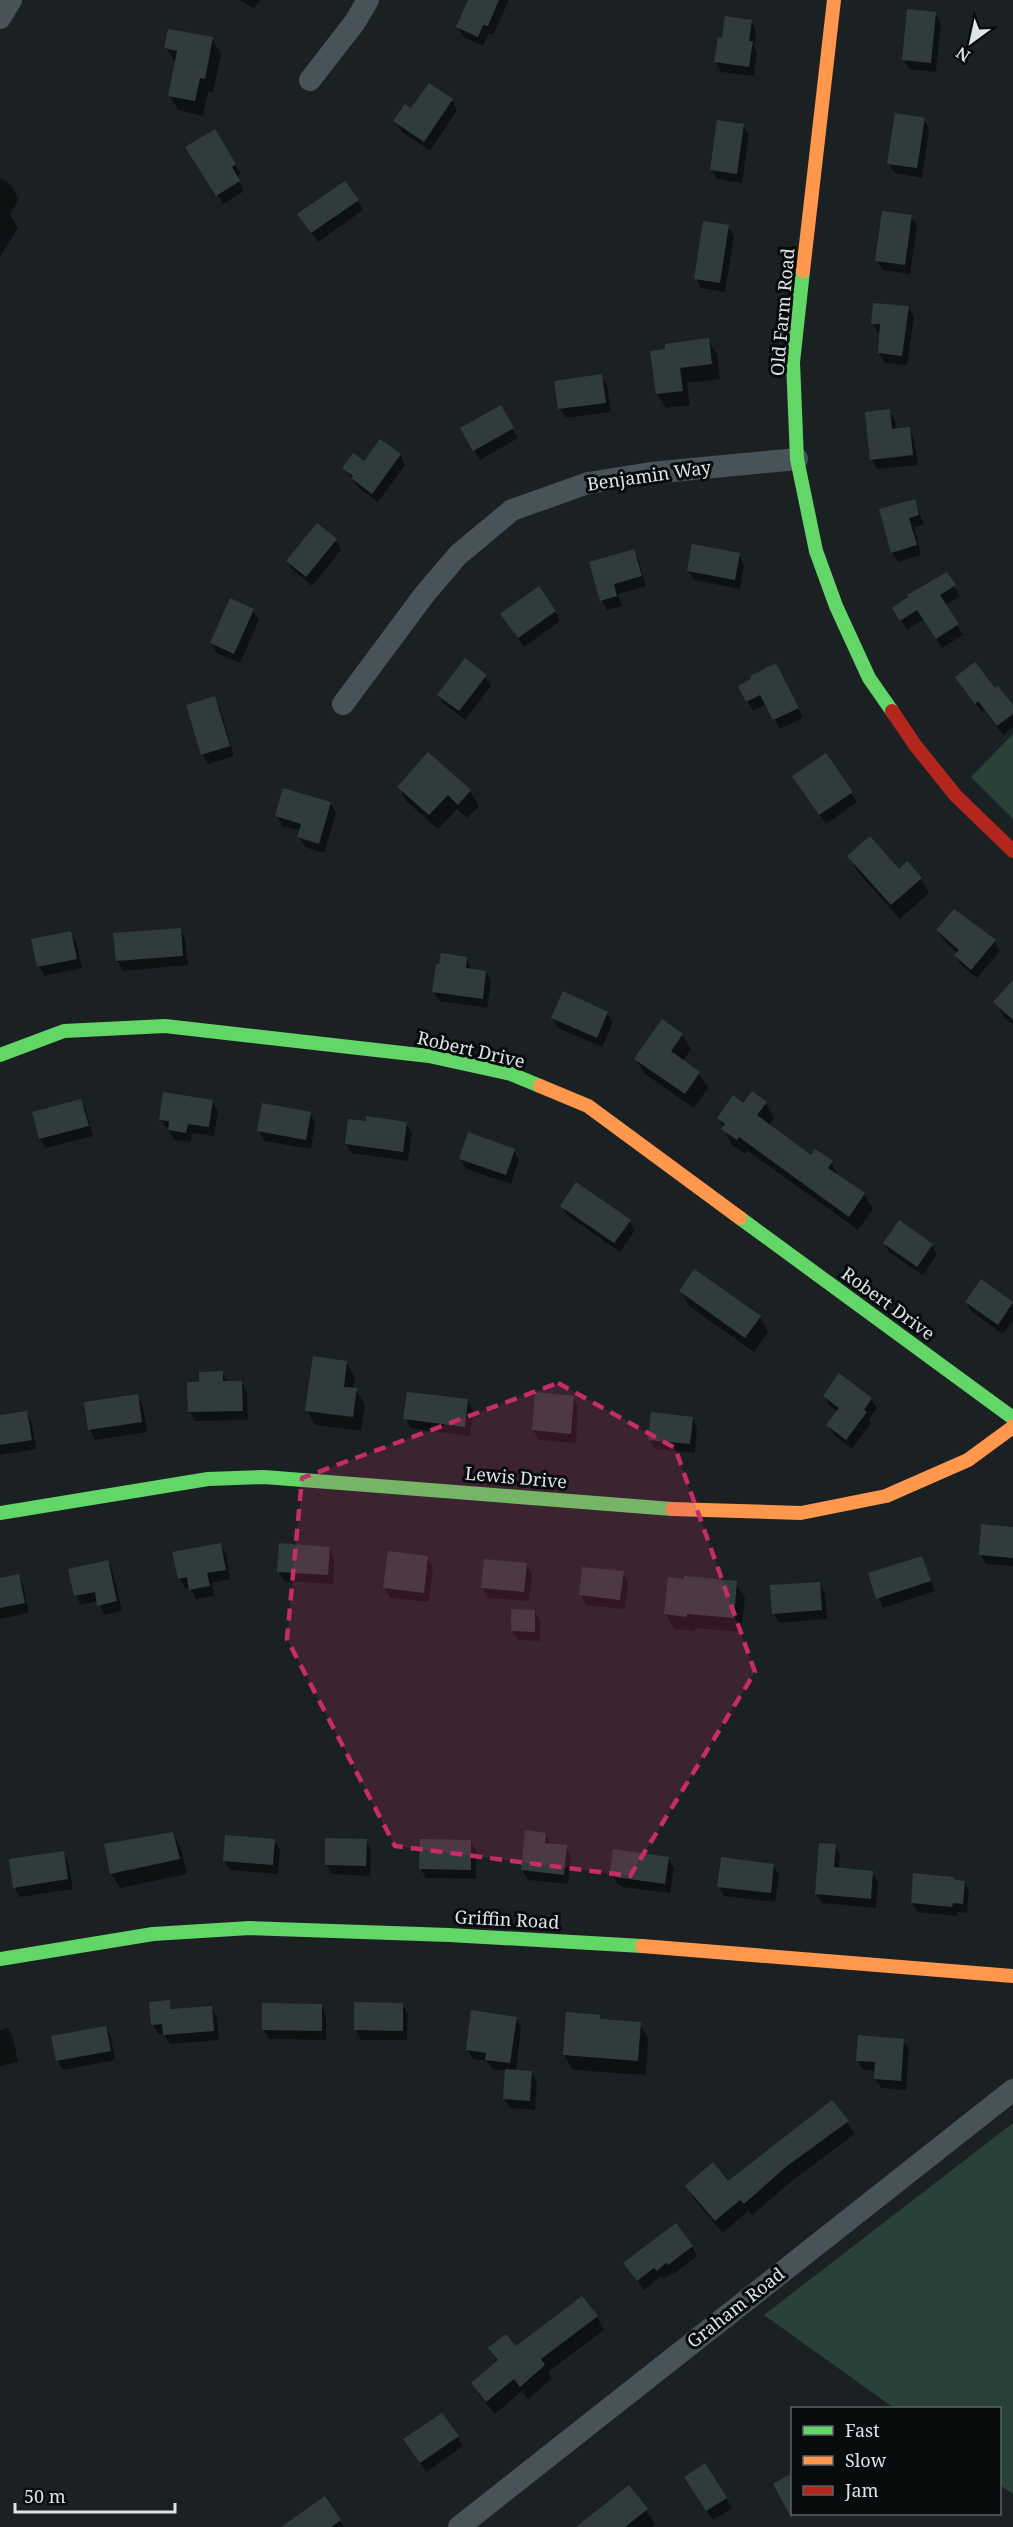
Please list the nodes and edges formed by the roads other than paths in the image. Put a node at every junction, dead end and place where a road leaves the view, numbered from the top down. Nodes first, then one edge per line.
1 (11, 0) edge
2 (368, 0) edge
3 (834, 0) edge
4 (0, 18) edge
5 (310, 80) dead end
6 (797, 459) junction
7 (343, 704) dead end
8 (1013, 851) edge
9 (0, 1055) edge
10 (1013, 1418) edge
11 (1013, 1427) edge
12 (0, 1513) edge
13 (0, 1959) edge
14 (1013, 1976) edge
15 (1013, 2090) edge
16 (459, 2527) edge

1 - 4 street
2 - 5 street
3 - 6 street, Old Farm Road
6 - 7 street, Benjamin Way
6 - 8 street, Old Farm Road
9 - 10 street, Robert Drive
11 - 12 street, Lewis Drive
13 - 14 street, Griffin Road
15 - 16 street, Graham Road

